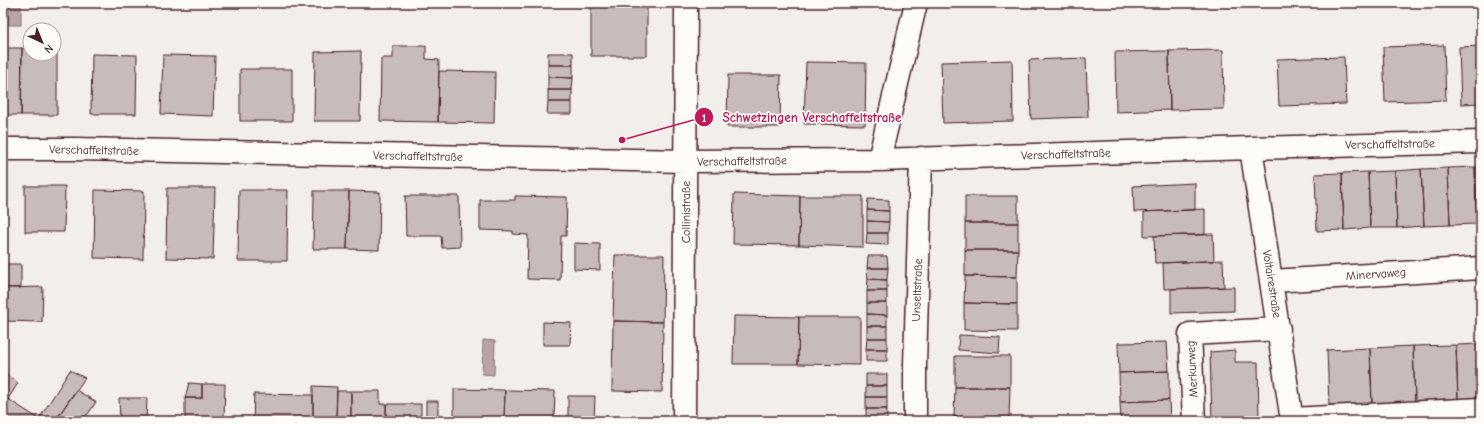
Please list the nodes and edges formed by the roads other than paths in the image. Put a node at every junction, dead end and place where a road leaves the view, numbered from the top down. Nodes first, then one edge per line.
1 (686, 3) edge
2 (916, 3) edge
3 (1481, 142) edge
4 (1251, 148) junction
5 (3, 150) edge
6 (921, 158) junction
7 (879, 160) junction
8 (686, 161) junction
9 (1481, 268) edge
10 (1272, 281) junction
11 (1279, 329) junction
12 (1481, 408) edge
13 (1292, 420) edge
14 (684, 421) edge
15 (914, 421) edge
16 (1194, 421) edge

1 - 8 street, Collinistraße
2 - 7 street
3 - 4 street, Verschaffeltstraße
4 - 6 street, Verschaffeltstraße
4 - 10 street, Voltairestraße
5 - 8 street, Verschaffeltstraße
6 - 7 street, Verschaffeltstraße
6 - 15 street, Unseltstraße
7 - 8 street, Verschaffeltstraße
8 - 14 street, Collinistraße
9 - 10 street, Minervaweg
10 - 11 street, Voltairestraße
11 - 13 street, Voltairestraße
11 - 16 street, Merkurweg
12 - 13 street

